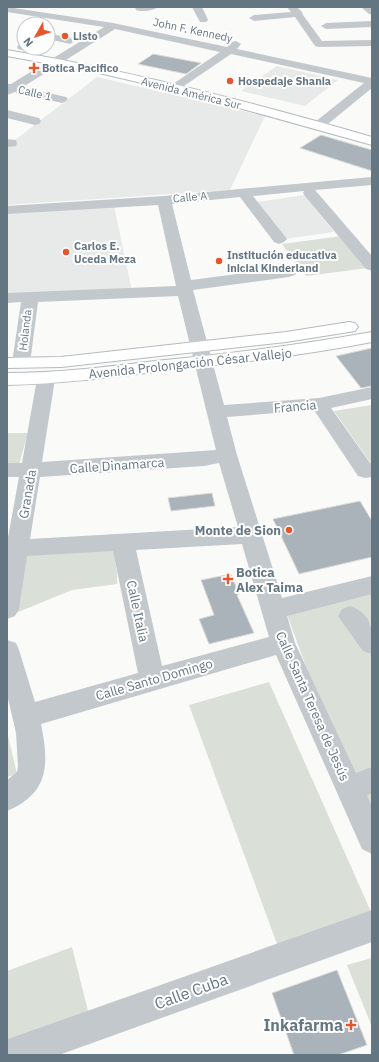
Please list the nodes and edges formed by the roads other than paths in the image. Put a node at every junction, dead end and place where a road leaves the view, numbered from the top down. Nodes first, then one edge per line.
1 (153, 7) edge
2 (197, 7) edge
3 (248, 7) edge
4 (355, 7) edge
5 (366, 7) edge
6 (139, 8) edge
7 (7, 9) edge
8 (296, 11) edge
9 (372, 12) edge
10 (254, 18) junction
11 (203, 20) dead end
12 (113, 23) junction
13 (372, 23) edge
14 (326, 26) dead end
15 (254, 30) dead end
16 (56, 38) edge
17 (70, 41) junction
18 (86, 43) junction
19 (372, 43) edge
20 (56, 47) edge
21 (233, 47) junction
22 (56, 52) edge
23 (7, 53) edge
24 (68, 54) junction
25 (57, 61) junction
26 (186, 81) junction
27 (372, 81) edge
28 (174, 88) junction
29 (9, 89) edge
30 (353, 98) junction
31 (62, 99) dead end
32 (366, 101) dead end
33 (7, 114) edge
34 (329, 116) junction
35 (344, 120) dead end
36 (35, 121) dead end
37 (319, 125) junction
38 (372, 141) edge
39 (372, 181) edge
40 (244, 192) junction
41 (310, 193) dead end
42 (164, 200) junction
43 (7, 210) edge
44 (279, 239) dead end
45 (372, 266) edge
46 (289, 272) dead end
47 (184, 288) junction
48 (7, 298) edge
49 (30, 298) junction
50 (372, 322) edge
51 (372, 337) edge
52 (202, 354) junction
53 (14, 363) edge
54 (7, 379) edge
55 (46, 379) junction
56 (372, 393) edge
57 (318, 404) junction
58 (216, 412) junction
59 (227, 455) junction
60 (7, 470) edge
61 (32, 470) junction
62 (369, 471) edge
63 (250, 535) junction
64 (123, 543) junction
65 (18, 548) junction
66 (372, 585) edge
67 (7, 609) edge
68 (274, 610) junction
69 (350, 616) dead end
70 (283, 643) junction
71 (372, 644) edge
72 (7, 650) edge
73 (152, 680) junction
74 (26, 716) junction
75 (361, 785) edge
76 (7, 797) edge
77 (372, 839) edge
78 (372, 926) edge
79 (11, 1055) edge

1 - 6 street
2 - 11 street
3 - 10 street
4 - 13 street
5 - 9 street
7 - 12 street, John F. Kennedy
8 - 10 street
8 - 19 street
10 - 15 street
12 - 18 street
12 - 21 street, John F. Kennedy
13 - 14 street
16 - 17 street
17 - 18 street
17 - 20 street
18 - 24 street
21 - 26 street
21 - 27 street, John F. Kennedy
22 - 24 main road, Avenida América Sur
23 - 25 main road, Avenida América Sur
24 - 25 street
24 - 26 main road, Avenida América Sur
25 - 28 main road, Avenida América Sur
25 - 29 street
26 - 28 street
26 - 34 main road, Avenida América Sur
27 - 30 street
28 - 37 main road, Avenida América Sur
29 - 31 street, Calle 1
30 - 32 street
30 - 34 street
33 - 36 street
34 - 35 main road, Avenida América Sur
34 - 37 street
37 - 38 main road, Avenida América Sur
39 - 40 street, Calle A
40 - 42 street, Calle A
40 - 44 street
41 - 45 street
42 - 43 street, Calle A
42 - 47 street, Calle Santa Teresa de Jesús
46 - 47 street
47 - 49 street
47 - 52 street, Calle Santa Teresa de Jesús
48 - 49 street
49 - 53 street, Holanda
50 - 52 main road, Avenida Prolongación César Vallejo
51 - 52 main road, Avenida Prolongación César Vallejo
52 - 53 main road, Avenida Prolongación César Vallejo
52 - 55 main road, Avenida Prolongación César Vallejo
52 - 58 street, Calle Santa Teresa de Jesús
54 - 55 main road, Avenida Prolongación César Vallejo
55 - 61 street, Granada
56 - 57 street, Francia
57 - 58 street, Francia
57 - 62 street
58 - 59 street, Calle Santa Teresa de Jesús
59 - 61 street, Calle Dinamarca
59 - 63 street, Calle Santa Teresa de Jesús
60 - 61 street, Calle Dinamarca
61 - 65 street, Granada
63 - 64 street
63 - 68 street, Calle Santa Teresa de Jesús
64 - 65 street
64 - 73 street, Calle Italia
65 - 67 street, Granada
66 - 68 street
68 - 70 street, Calle Santa Teresa de Jesús
69 - 71 street
70 - 73 street, Calle Santo Domingo
70 - 75 street, Calle Santa Teresa de Jesús
72 - 74 street
73 - 74 street, Calle Santo Domingo
74 - 76 street
75 - 77 street, Calle Santa Teresa de Jesús
78 - 79 street, Calle Cuba

